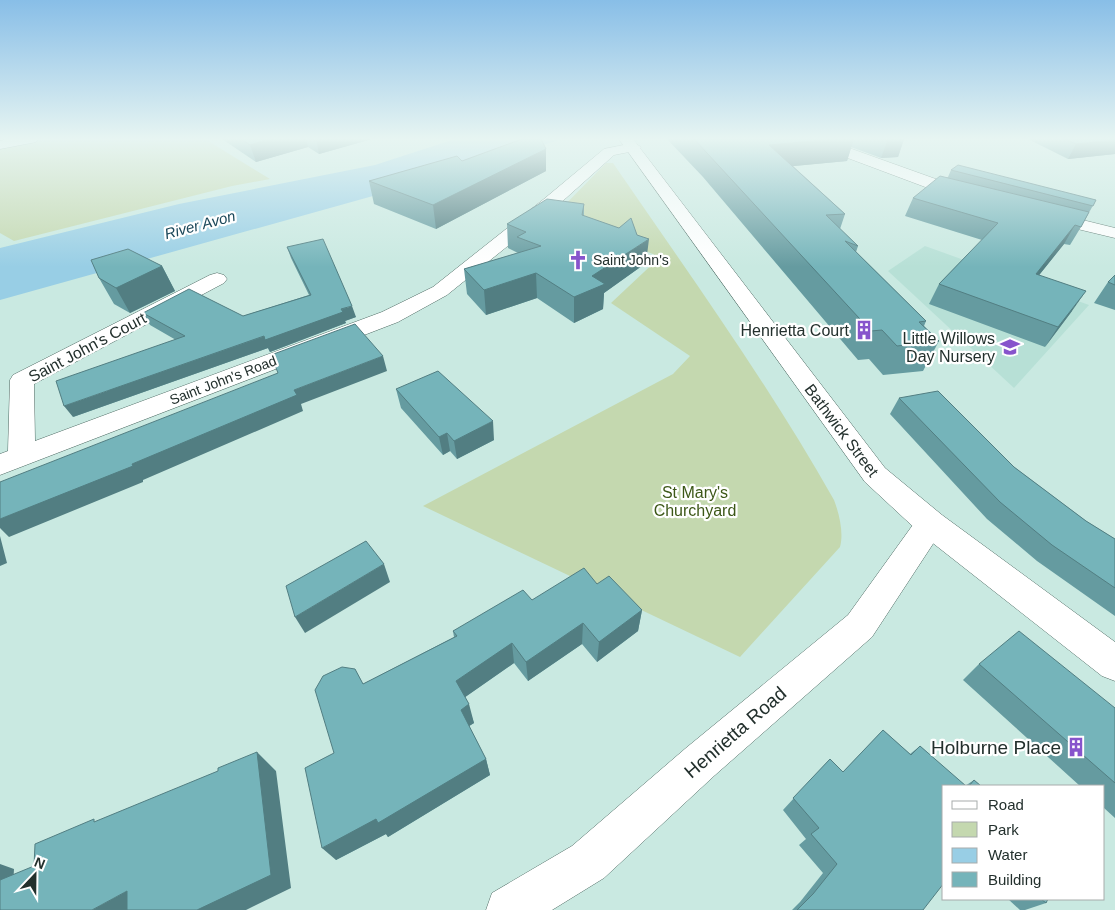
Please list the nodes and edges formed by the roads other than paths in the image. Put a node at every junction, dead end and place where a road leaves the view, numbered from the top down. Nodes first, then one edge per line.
1 (574, 181) edge
2 (659, 181) edge
3 (923, 181) edge
4 (981, 200) edge
5 (1029, 212) edge
6 (1115, 233) edge
7 (217, 279) dead end
8 (22, 456) junction
9 (0, 464) edge
10 (931, 524) junction
11 (1115, 664) edge
12 (509, 910) edge

1 - 8 main road, Saint John's Road
2 - 10 main road, Bathwick Street
3 - 4 main road
5 - 6 main road
7 - 8 main road, Saint John's Court
8 - 9 main road, Saint John's Road
10 - 11 main road, Bathwick Street
10 - 12 main road, Henrietta Road

